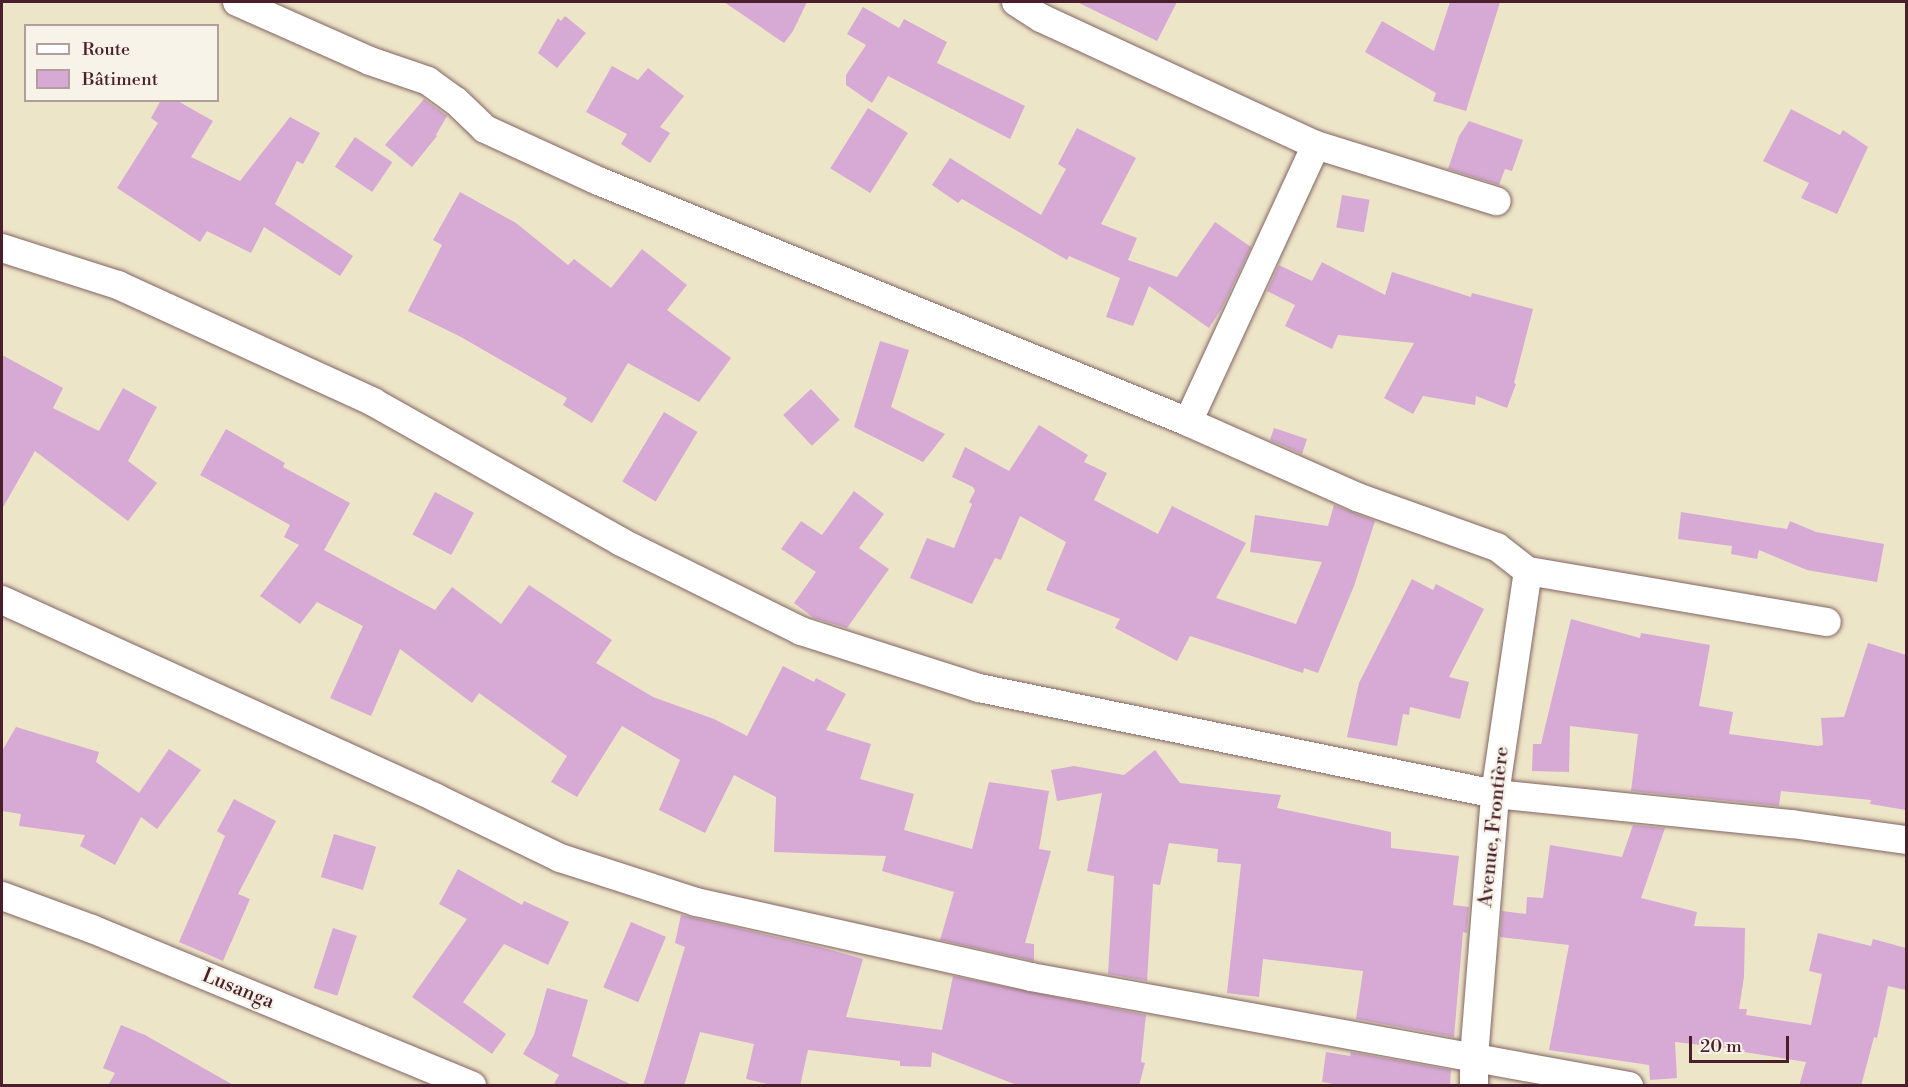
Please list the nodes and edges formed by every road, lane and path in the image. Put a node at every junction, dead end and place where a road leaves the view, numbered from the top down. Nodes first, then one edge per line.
1 (237, 2) edge
2 (1016, 2) edge
3 (1316, 145) junction
4 (1496, 201) dead end
5 (2, 248) edge
6 (1188, 422) junction
7 (1528, 571) junction
8 (2, 600) edge
9 (1827, 622) dead end
10 (1495, 794) junction
11 (1906, 840) edge
12 (2, 896) edge
13 (1474, 1057) junction
14 (472, 1086) edge
15 (1474, 1086) edge
16 (1629, 1086) edge

1 - 6 street
2 - 3 street
3 - 4 street
3 - 6 street
5 - 10 street
6 - 7 street
7 - 9 street
7 - 10 street, Avenue, Frontière
8 - 13 street
10 - 11 street
10 - 13 street, Avenue, Frontière
12 - 14 street, Lusanga
13 - 15 street, Avenue, Frontière
13 - 16 street

